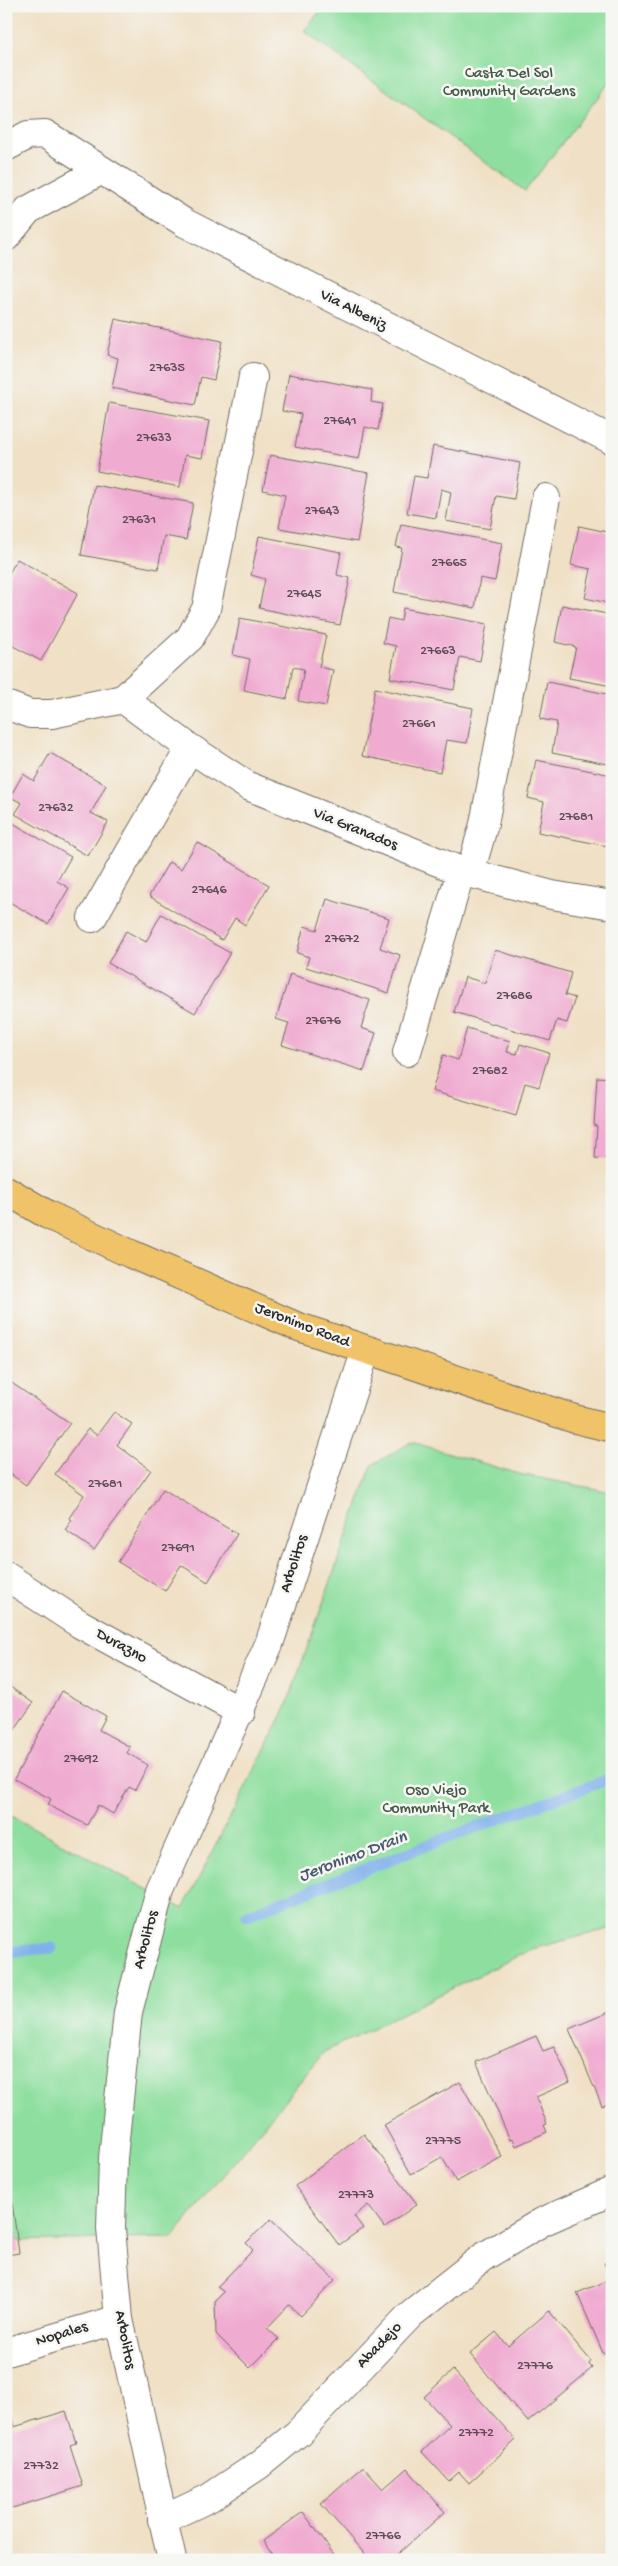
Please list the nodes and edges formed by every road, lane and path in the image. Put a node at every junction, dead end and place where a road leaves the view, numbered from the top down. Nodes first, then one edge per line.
1 (6, 147) edge
2 (100, 171) junction
3 (6, 237) edge
4 (253, 377) dead end
5 (612, 440) edge
6 (546, 498) dead end
7 (122, 699) junction
8 (6, 705) edge
9 (190, 748) junction
10 (465, 872) junction
11 (612, 905) edge
12 (92, 918) dead end
13 (407, 1052) dead end
14 (6, 1190) edge
15 (366, 1350) junction
16 (612, 1428) edge
17 (6, 1576) edge
18 (241, 1712) junction
19 (612, 2191) edge
20 (119, 2319) junction
21 (6, 2352) edge
22 (162, 2520) junction
23 (172, 2560) edge

1 - 2 street, Via Albeniz
2 - 3 street
2 - 5 street, Via Albeniz
4 - 7 street
6 - 10 street
7 - 8 street
7 - 9 street, Via Granados
9 - 10 street, Via Granados
9 - 12 street
10 - 11 street, Via Granados
10 - 13 street
14 - 15 main road, Jeronimo Road
15 - 16 main road, Jeronimo Road
15 - 18 street, Arbolitos
17 - 18 street, Durazno
18 - 20 street, Arbolitos
19 - 22 street, Abadejo
20 - 21 street, Nopales
20 - 22 street, Arbolitos
22 - 23 street, Arbolitos

